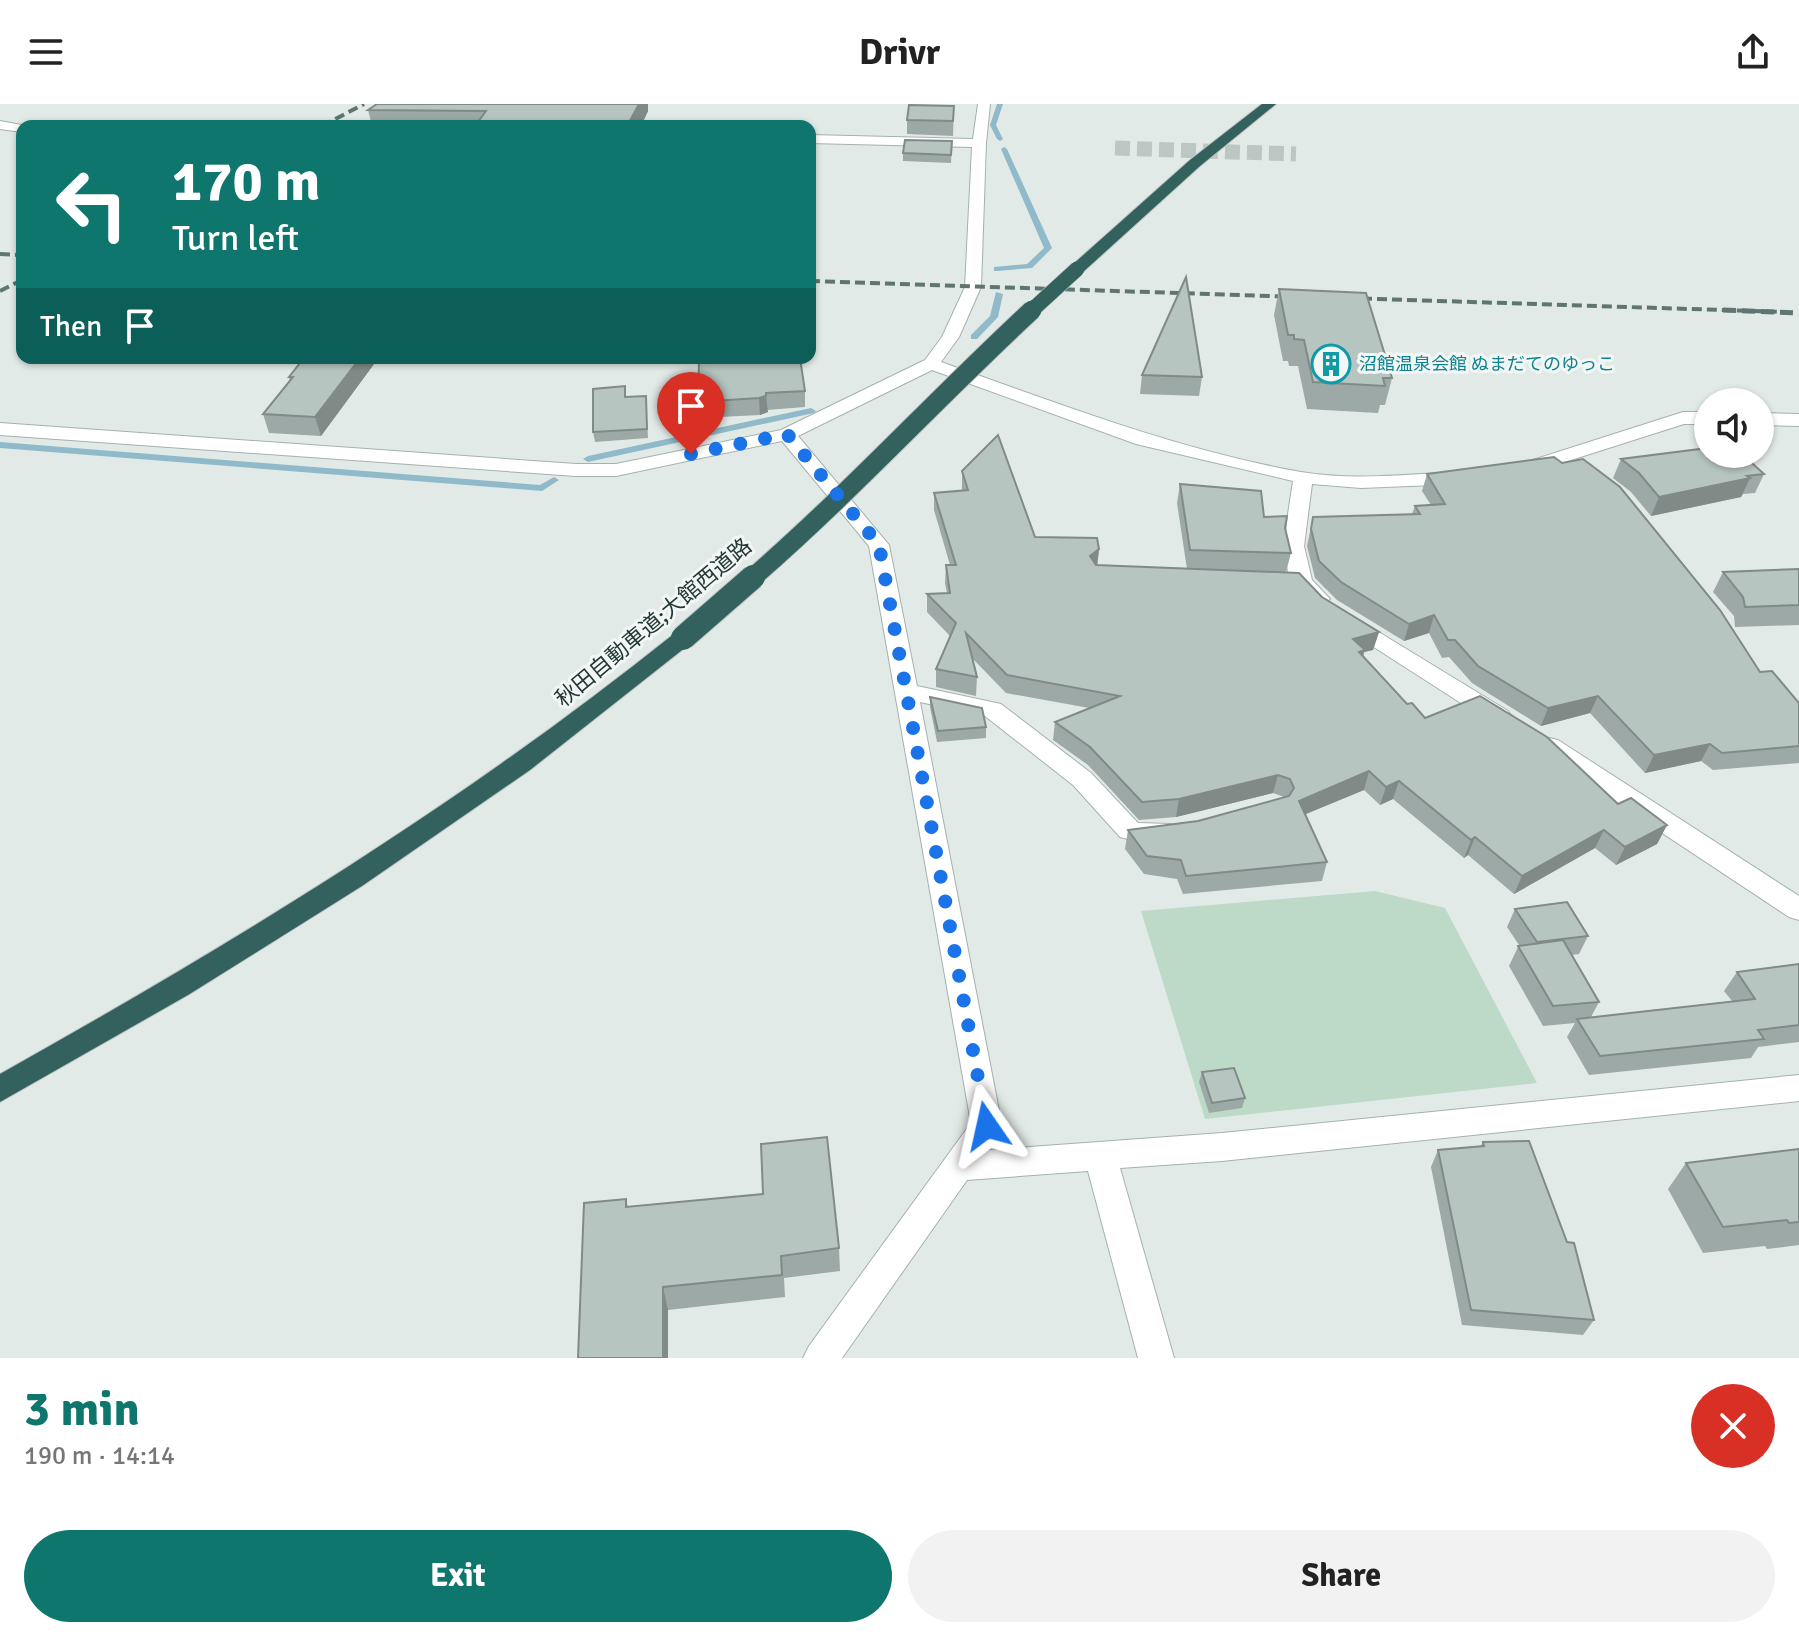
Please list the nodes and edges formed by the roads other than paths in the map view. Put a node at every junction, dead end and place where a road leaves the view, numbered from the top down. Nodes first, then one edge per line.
1 (984, 104) edge
2 (1270, 104) edge
3 (816, 139) edge
4 (979, 143) junction
5 (931, 364) junction
6 (1694, 419) edge
7 (1774, 419) edge
8 (1799, 420) edge
9 (0, 429) edge
10 (787, 434) junction
11 (1566, 454) junction
12 (1512, 470) edge
13 (1591, 471) edge
14 (1485, 474) edge
15 (1303, 478) junction
16 (906, 691) junction
17 (1190, 826) edge
18 (1799, 910) edge
19 (1799, 1088) edge
20 (0, 1089) edge
21 (1100, 1155) junction
22 (959, 1166) junction
23 (821, 1358) edge
24 (1156, 1358) edge

1 - 4 street
2 - 20 highway, 秋田自動車道;大館西道路, bridge
3 - 4 street
4 - 5 street
5 - 10 street
5 - 15 street
6 - 11 street
7 - 8 street
9 - 10 street
10 - 16 street
11 - 12 street
11 - 13 street
14 - 15 street
15 - 18 street
16 - 17 street
16 - 22 street
19 - 21 street
21 - 22 street
21 - 24 street
22 - 23 street

